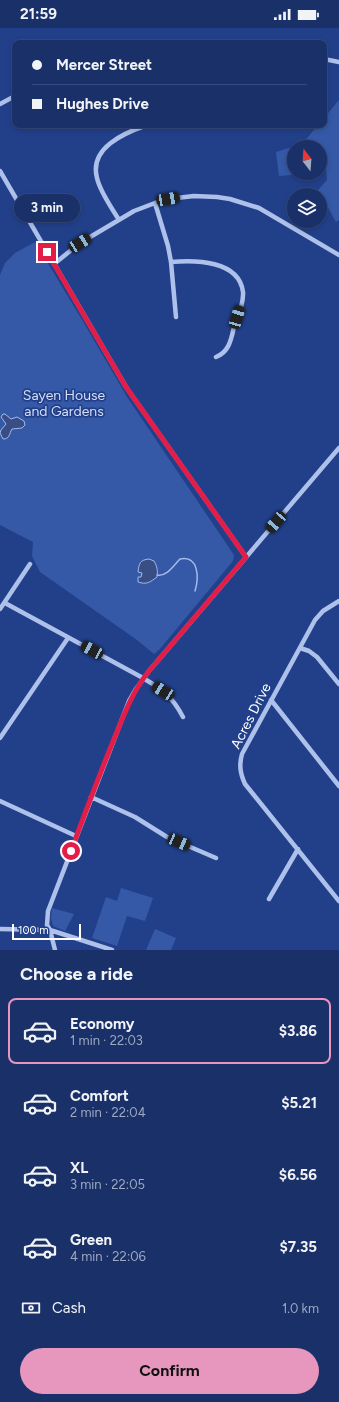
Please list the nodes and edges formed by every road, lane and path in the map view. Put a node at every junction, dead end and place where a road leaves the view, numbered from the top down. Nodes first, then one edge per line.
1 (327, 59) edge
2 (339, 62) edge
3 (12, 98) edge
4 (0, 104) edge
5 (140, 128) edge
6 (0, 171) edge
7 (154, 203) junction
8 (119, 220) junction
9 (339, 255) edge
10 (171, 262) junction
11 (54, 264) junction
12 (176, 317) dead end
13 (216, 358) dead end
14 (339, 448) edge
15 (337, 455) edge
16 (246, 557) junction
17 (30, 564) dead end
18 (339, 601) edge
19 (4, 603) junction
20 (0, 610) edge
21 (68, 638) junction
22 (300, 648) junction
23 (143, 678) junction
24 (339, 684) edge
25 (271, 700) junction
26 (182, 717) dead end
27 (0, 738) edge
28 (339, 786) edge
29 (92, 797) junction
30 (0, 801) edge
31 (76, 836) junction
32 (298, 850) junction
33 (216, 858) dead end
34 (269, 899) dead end
35 (339, 900) edge
36 (0, 929) edge
37 (50, 930) junction
38 (55, 950) edge
39 (112, 950) edge

1 - 2 street
3 - 4 street
5 - 8 street
6 - 11 street
7 - 8 street
7 - 9 street
7 - 10 street
8 - 11 street
10 - 12 street
10 - 13 street
11 - 16 street
14 - 15 street
15 - 16 street
16 - 23 street
17 - 19 street
18 - 22 street, Acres Drive
19 - 20 street
19 - 21 street
21 - 23 street
21 - 27 street
22 - 24 street
22 - 25 street, Acres Drive
23 - 26 street
23 - 29 street
25 - 28 street
25 - 32 street, Acres Drive
29 - 31 street
29 - 33 street
30 - 31 street
31 - 37 street
32 - 34 street
32 - 35 street, Acres Drive
36 - 37 street
37 - 38 street
37 - 39 street

